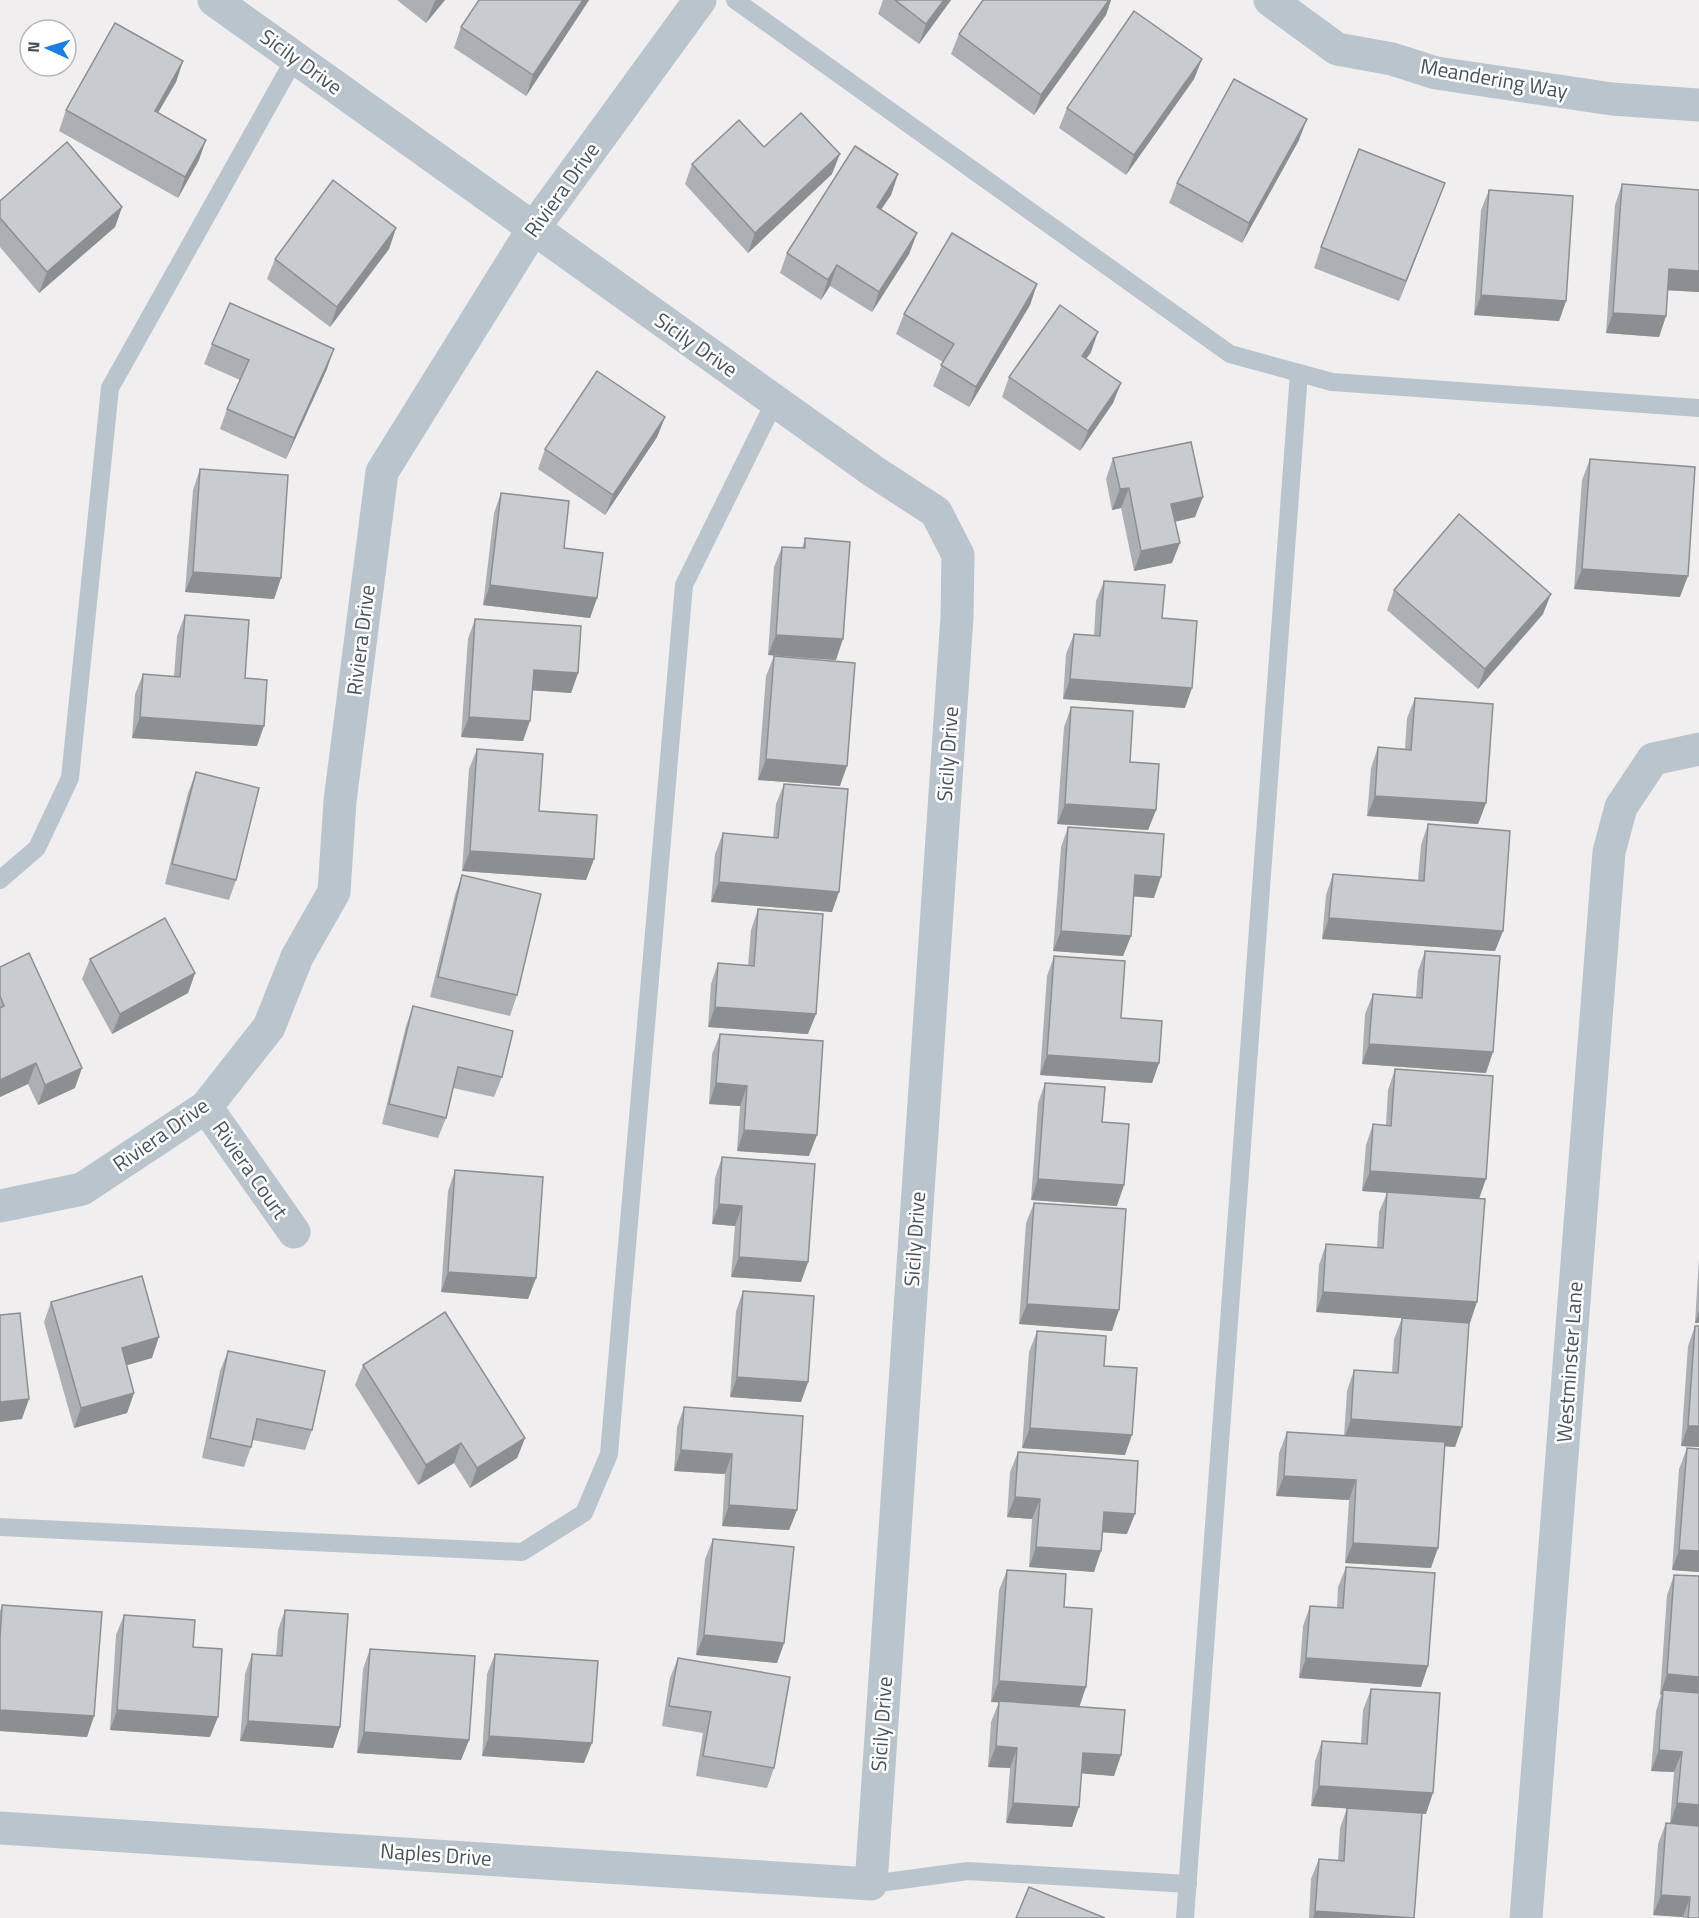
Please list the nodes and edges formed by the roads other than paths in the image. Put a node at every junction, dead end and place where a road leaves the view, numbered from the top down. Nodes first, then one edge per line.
1 (214, 0) edge
2 (700, 0) edge
3 (735, 0) edge
4 (1270, 0) edge
5 (295, 58) junction
6 (1699, 105) edge
7 (533, 229) junction
8 (1299, 373) junction
9 (775, 401) junction
10 (1699, 408) edge
11 (1699, 749) edge
12 (0, 880) edge
13 (206, 1107) junction
14 (0, 1206) edge
15 (294, 1232) dead end
16 (0, 1527) edge
17 (0, 1828) edge
18 (872, 1884) junction
19 (1188, 1884) junction
20 (1185, 1918) edge
21 (1526, 1918) edge

1 - 5 street, Sicily Drive
2 - 7 street, Riviera Drive
3 - 8 lane
4 - 6 street, Meandering Way
5 - 7 street, Sicily Drive
5 - 12 lane
7 - 9 street, Sicily Drive
7 - 13 street, Riviera Drive
8 - 10 lane
8 - 19 lane
9 - 16 lane
9 - 18 street, Sicily Drive
11 - 21 street, Westminster Lane
13 - 14 street, Riviera Drive
13 - 15 street, Riviera Court
17 - 18 street, Naples Drive
18 - 19 lane
19 - 20 lane

